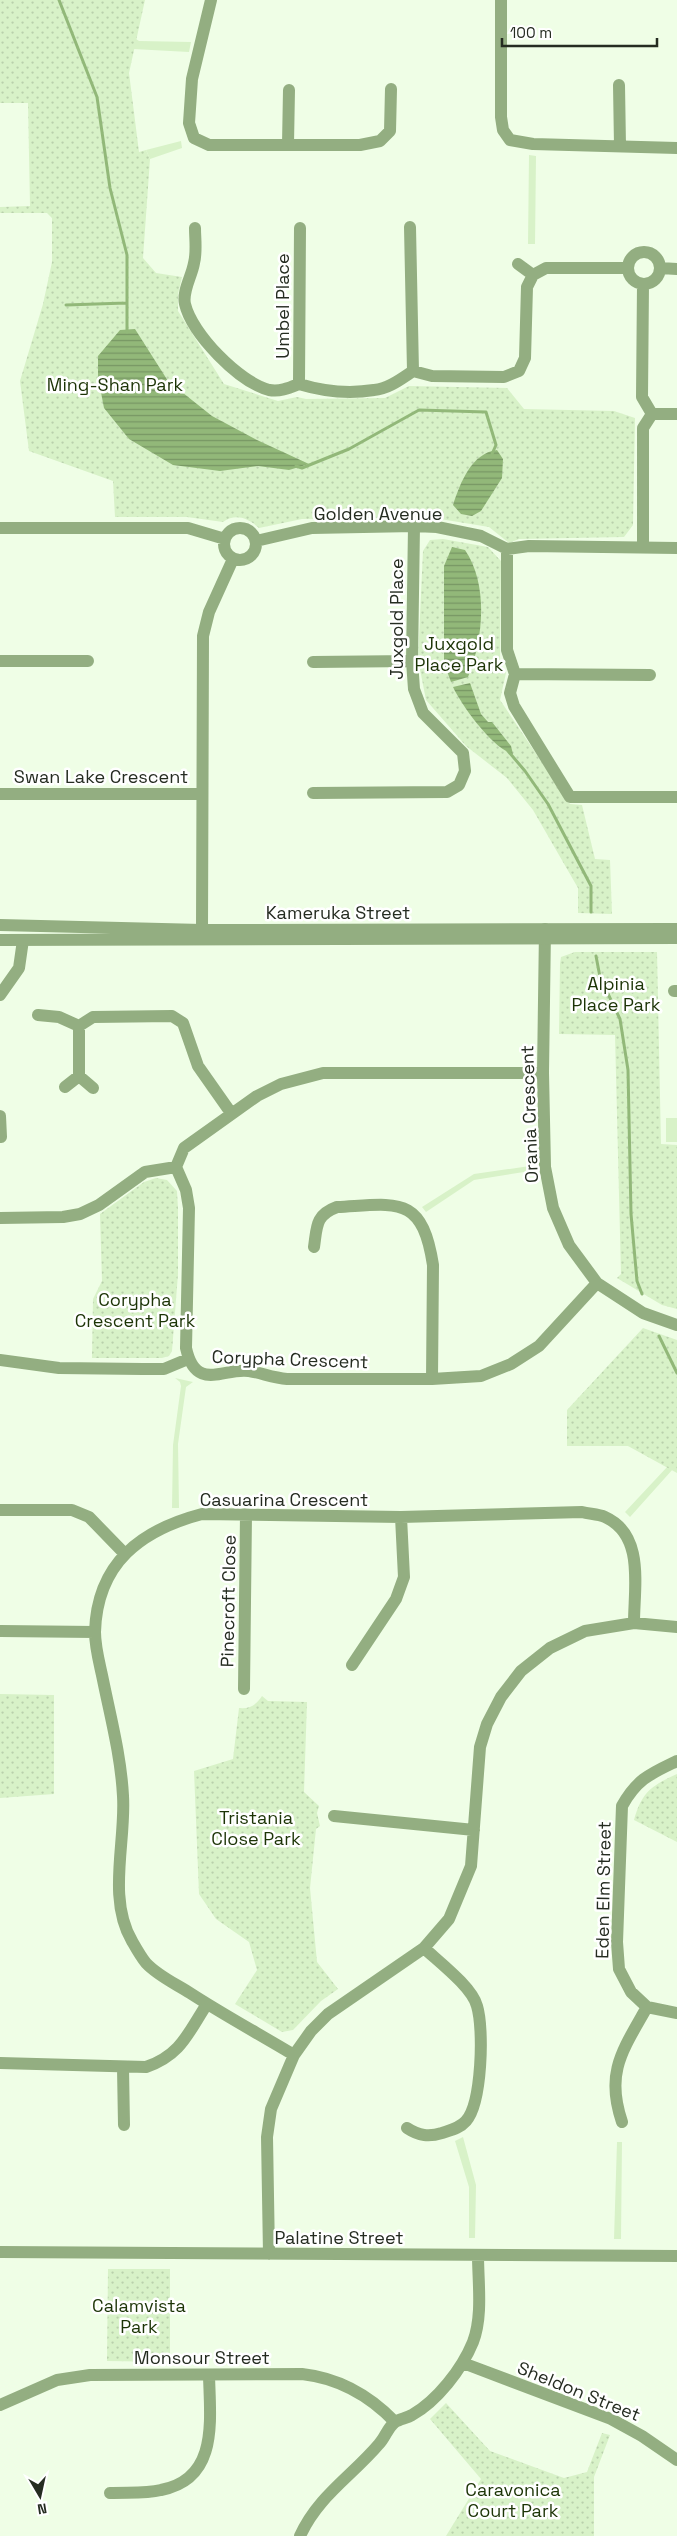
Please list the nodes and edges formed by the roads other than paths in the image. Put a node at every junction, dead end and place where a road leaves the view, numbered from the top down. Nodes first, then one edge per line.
1 (211, 0) edge
2 (502, 0) edge
3 (619, 86) dead end
4 (392, 89) dead end
5 (289, 90) dead end
6 (288, 144) junction
7 (620, 146) junction
8 (677, 148) edge
9 (410, 227) dead end
10 (195, 228) dead end
11 (300, 228) dead end
12 (518, 264) dead end
13 (628, 268) junction
14 (660, 268) junction
15 (677, 269) edge
16 (533, 275) junction
17 (643, 284) junction
18 (413, 371) junction
19 (299, 384) junction
20 (652, 414) junction
21 (677, 414) edge
22 (414, 526) junction
23 (0, 528) edge
24 (225, 539) junction
25 (256, 541) junction
26 (643, 546) junction
27 (677, 548) edge
28 (506, 549) junction
29 (233, 558) junction
30 (412, 660) junction
31 (0, 661) edge
32 (88, 661) dead end
33 (313, 662) dead end
34 (515, 674) junction
35 (650, 675) dead end
36 (313, 793) dead end
37 (0, 794) edge
38 (202, 794) junction
39 (677, 797) edge
40 (0, 925) edge
41 (24, 925) junction
42 (677, 929) edge
43 (202, 930) junction
44 (545, 934) junction
45 (677, 938) edge
46 (0, 940) edge
47 (23, 940) junction
48 (0, 996) edge
49 (38, 1015) dead end
50 (79, 1026) junction
51 (543, 1073) junction
52 (79, 1076) junction
53 (65, 1087) dead end
54 (93, 1088) dead end
55 (231, 1113) junction
56 (0, 1116) edge
57 (1, 1137) edge
58 (176, 1167) junction
59 (0, 1218) edge
60 (314, 1247) dead end
61 (597, 1284) junction
62 (677, 1325) edge
63 (188, 1359) junction
64 (0, 1360) edge
65 (432, 1379) junction
66 (0, 1510) edge
67 (246, 1514) junction
68 (401, 1518) junction
69 (124, 1553) junction
70 (634, 1623) junction
71 (677, 1627) edge
72 (0, 1631) edge
73 (95, 1632) junction
74 (352, 1664) dead end
75 (244, 1689) dead end
76 (677, 1761) edge
77 (334, 1816) dead end
78 (474, 1830) junction
79 (424, 1948) junction
80 (207, 2004) junction
81 (647, 2007) junction
82 (677, 2013) edge
83 (294, 2055) junction
84 (0, 2063) edge
85 (123, 2068) junction
86 (622, 2122) dead end
87 (124, 2125) dead end
88 (407, 2128) dead end
89 (0, 2252) edge
90 (269, 2254) junction
91 (478, 2255) junction
92 (677, 2256) edge
93 (463, 2363) junction
94 (209, 2375) junction
95 (0, 2404) edge
96 (395, 2422) junction
97 (677, 2460) edge
98 (110, 2493) dead end
99 (300, 2536) edge

1 - 6 street
2 - 7 street
3 - 7 street
4 - 6 street
5 - 6 street
7 - 8 street
9 - 18 street
10 - 19 street
11 - 19 street, Umbel Place
12 - 16 street
13 - 14 street
13 - 16 street
13 - 17 street
14 - 15 street
14 - 17 street
16 - 18 street
17 - 20 street
18 - 19 street
20 - 21 street
20 - 26 street
22 - 25 street, Golden Avenue
22 - 28 street, Golden Avenue
22 - 30 street, Juxgold Place
23 - 24 street
24 - 25 street
24 - 29 street
25 - 29 street
26 - 27 street
26 - 28 street
28 - 34 street
29 - 38 street
30 - 33 street
30 - 36 street, Juxgold Place
31 - 32 street
34 - 35 street
34 - 39 street
37 - 38 street, Swan Lake Crescent
38 - 43 street
40 - 41 street, Kameruka Street
41 - 43 street, Kameruka Street
41 - 47 street
42 - 44 street, Kameruka Street
43 - 44 street, Kameruka Street
44 - 45 street, Kameruka Street
44 - 47 street, Kameruka Street
44 - 51 street, Orania Crescent
46 - 47 street, Kameruka Street
47 - 48 street
49 - 50 street
50 - 52 street
50 - 55 street
51 - 55 street
51 - 61 street, Orania Crescent
52 - 53 street
52 - 54 street
55 - 58 street
56 - 57 street
58 - 59 street
58 - 63 street, Corypha Crescent
60 - 65 street
61 - 62 street, Orania Crescent
61 - 65 street, Corypha Crescent
63 - 64 street
63 - 65 street, Corypha Crescent
66 - 69 street
67 - 68 street, Casuarina Crescent
67 - 69 street, Casuarina Crescent
67 - 75 street, Pinecroft Close
68 - 70 street, Casuarina Crescent
68 - 74 street
69 - 73 street, Casuarina Crescent
70 - 71 street
70 - 78 street
72 - 73 street
73 - 80 street, Casuarina Crescent
76 - 81 street, Eden Elm Street
77 - 78 street
78 - 79 street
79 - 83 street
79 - 88 street
80 - 83 street, Casuarina Crescent
80 - 85 street
81 - 82 street
81 - 86 street
83 - 90 street
84 - 85 street
85 - 87 street
89 - 90 street, Palatine Street
90 - 91 street, Palatine Street
91 - 92 street, Palatine Street
91 - 93 street
93 - 96 street
93 - 97 street, Sheldon Street
94 - 95 street, Monsour Street
94 - 96 street, Monsour Street
94 - 98 street
96 - 99 street

